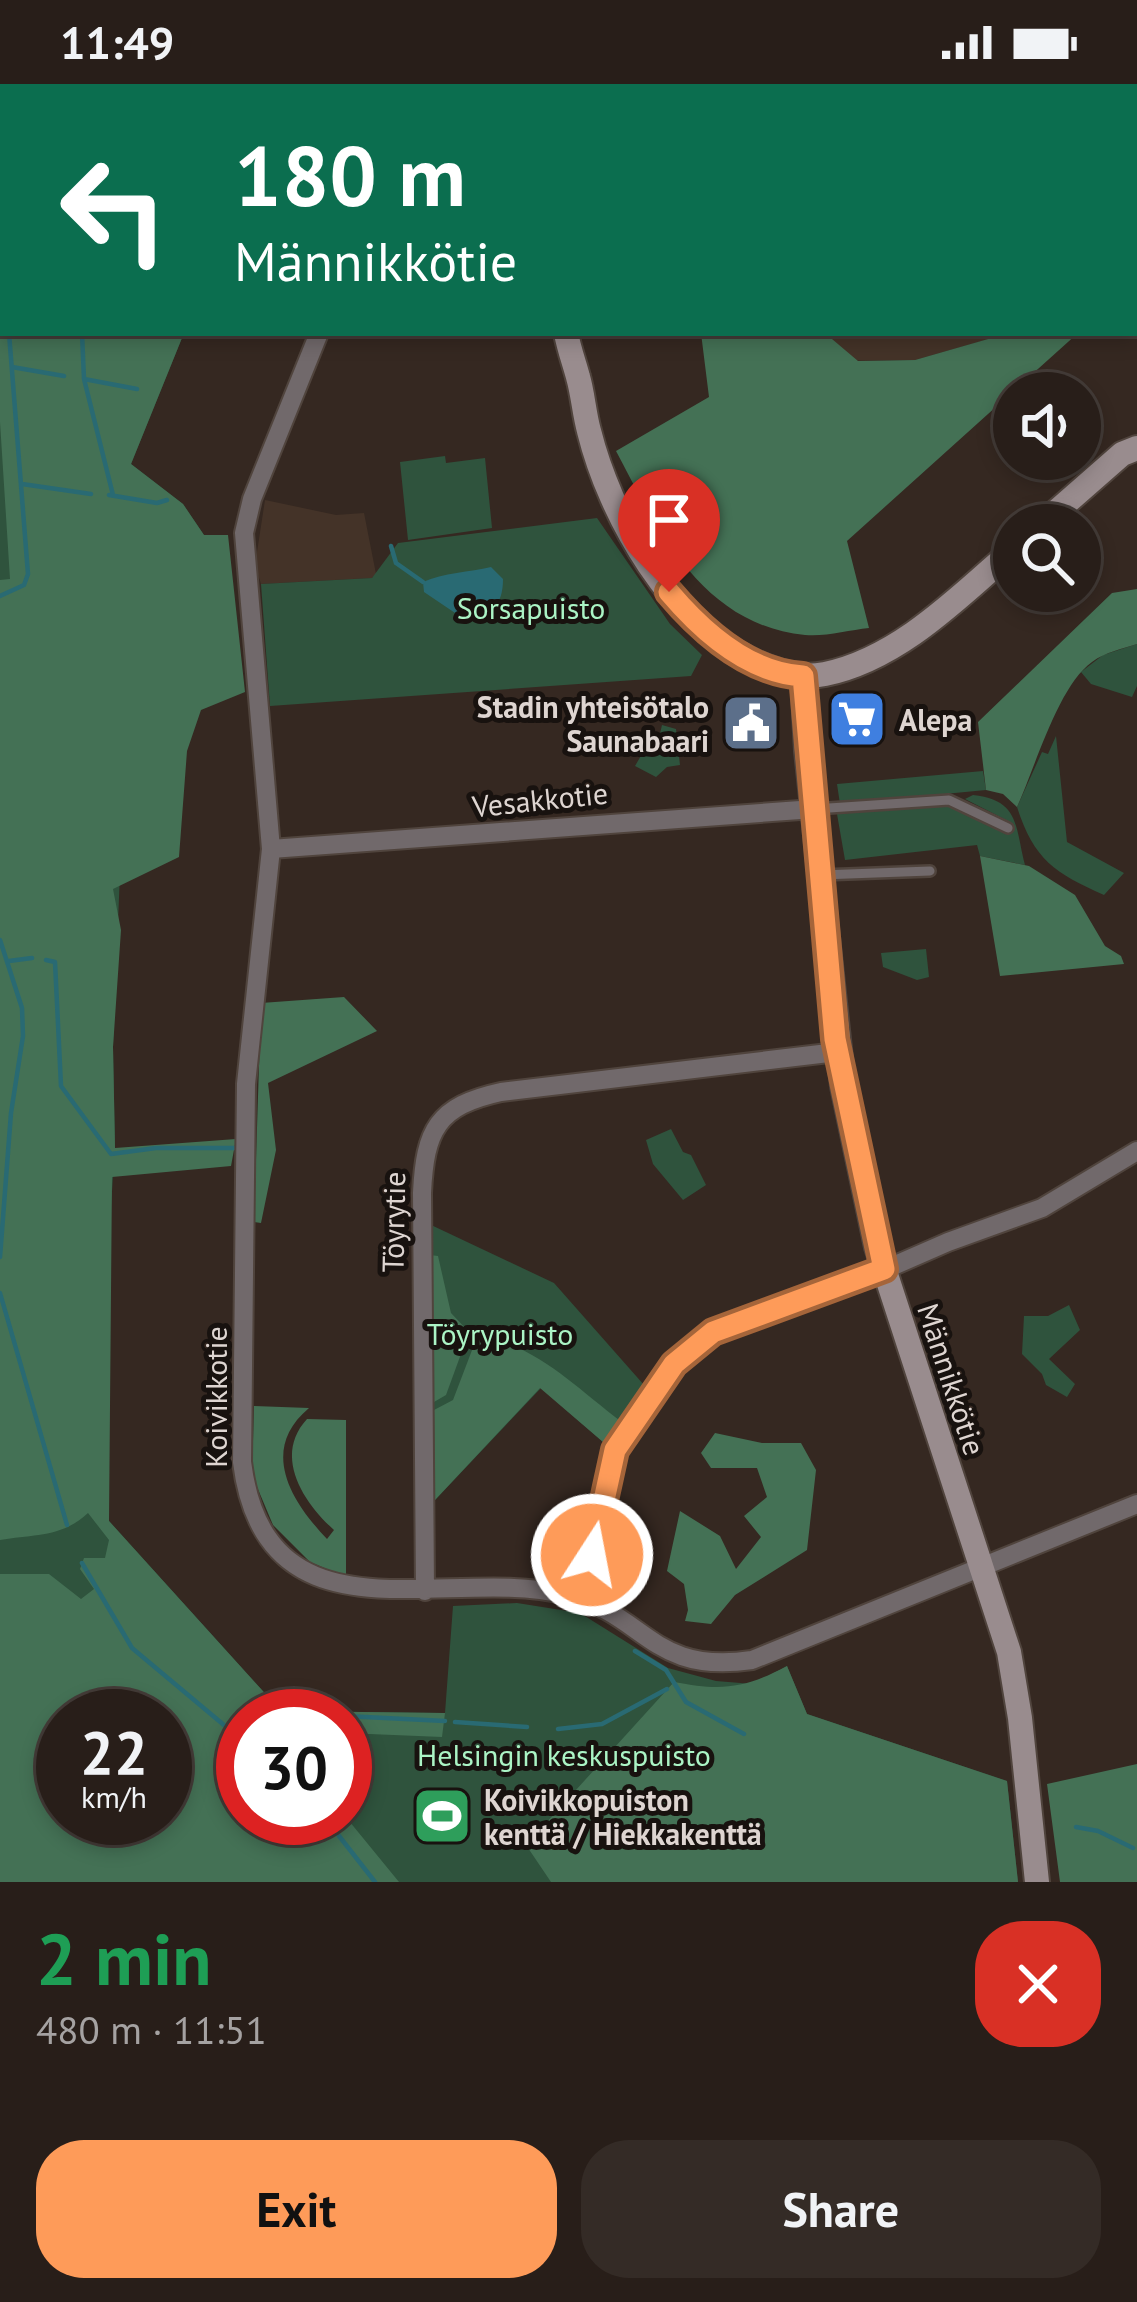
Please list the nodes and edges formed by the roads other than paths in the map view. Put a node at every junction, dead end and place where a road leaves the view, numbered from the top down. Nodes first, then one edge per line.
1 (1035, 84) edge
2 (1048, 84) edge
3 (319, 336) edge
4 (567, 336) edge
5 (578, 336) edge
6 (577, 372) junction
7 (1137, 448) edge
8 (1137, 463) edge
9 (1109, 468) junction
10 (1066, 504) edge
11 (993, 567) edge
12 (803, 676) junction
13 (814, 809) junction
14 (1008, 828) dead end
15 (271, 849) junction
16 (930, 871) dead end
17 (821, 875) junction
18 (837, 1052) junction
19 (1137, 1151) edge
20 (884, 1269) junction
21 (1137, 1504) edge
22 (982, 1568) junction
23 (425, 1591) junction
24 (584, 1599) junction
25 (1037, 1882) edge

1 - 2 lane
3 - 15 street, Koivikkotie
4 - 6 street
5 - 6 street
6 - 12 street
7 - 9 street
8 - 9 street
9 - 10 street
11 - 12 street
12 - 13 street, Männikkötie
13 - 14 lane
13 - 15 street, Vesakkotie
13 - 17 street, Männikkötie
15 - 23 street, Koivikkotie
16 - 17 lane
17 - 18 street, Männikkötie
18 - 20 street, Männikkötie
18 - 23 street, Töyrytie
19 - 20 street
20 - 22 street, Männikkötie
20 - 24 street
21 - 22 street, Koivikkotie
22 - 24 street, Koivikkotie
22 - 25 street, Männikkötie
23 - 24 street, Koivikkotie

